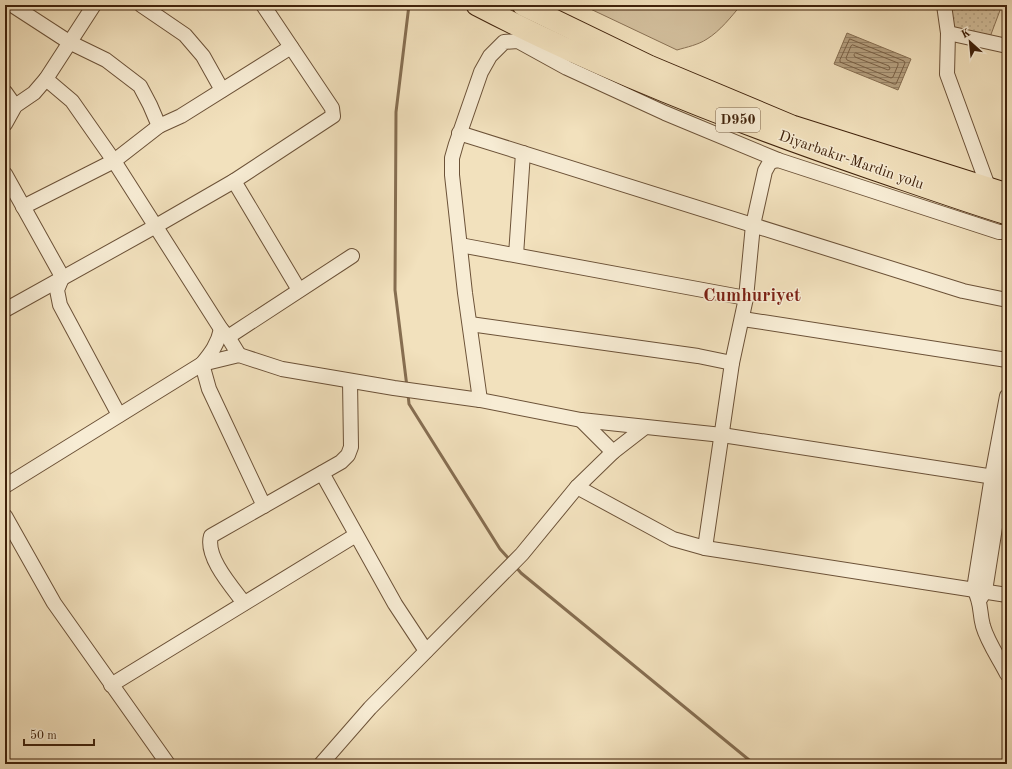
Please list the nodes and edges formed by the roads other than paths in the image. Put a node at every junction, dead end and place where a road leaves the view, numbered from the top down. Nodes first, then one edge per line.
1 (12, 5) edge
2 (94, 5) edge
3 (141, 5) edge
4 (263, 5) edge
5 (477, 5) edge
6 (523, 5) edge
7 (944, 5) edge
8 (948, 33) junction
9 (69, 42) junction
10 (1007, 46) edge
11 (291, 47) junction
12 (46, 79) junction
13 (222, 90) junction
14 (5, 92) edge
15 (15, 106) junction
16 (5, 124) edge
17 (160, 126) junction
18 (459, 132) junction
19 (523, 153) junction
20 (778, 160) junction
21 (114, 161) junction
22 (5, 174) edge
23 (234, 181) junction
24 (998, 192) edge
25 (23, 207) junction
26 (1007, 214) edge
27 (753, 225) junction
28 (156, 226) junction
29 (1007, 232) edge
30 (460, 245) junction
31 (516, 255) junction
32 (352, 256) dead end
33 (62, 278) junction
34 (299, 290) junction
35 (746, 298) junction
36 (1007, 300) edge
37 (5, 310) edge
38 (743, 319) junction
39 (470, 324) junction
40 (225, 333) junction
41 (239, 355) junction
42 (1007, 360) edge
43 (732, 363) junction
44 (202, 364) junction
45 (350, 381) junction
46 (1007, 396) edge
47 (480, 400) junction
48 (119, 415) junction
49 (581, 420) junction
50 (644, 428) junction
51 (722, 435) junction
52 (1007, 451) edge
53 (613, 452) junction
54 (322, 473) junction
55 (1000, 478) edge
56 (5, 486) edge
57 (577, 487) junction
58 (264, 506) junction
59 (5, 516) edge
60 (356, 535) junction
61 (705, 548) junction
62 (979, 593) junction
63 (1007, 595) edge
64 (244, 603) junction
65 (426, 651) junction
66 (1005, 667) edge
67 (111, 685) junction
68 (168, 764) edge
69 (321, 764) edge

1 - 9 street
2 - 9 street
3 - 13 street
4 - 11 street
5 - 26 highway, Diyarbakır-Mardin yolu / D950
6 - 24 highway, Diyarbakır-Mardin yolu / D950
7 - 8 street
8 - 10 street
8 - 24 street
9 - 12 street
9 - 17 street
11 - 13 street
11 - 23 street
12 - 15 street
12 - 21 street
13 - 17 street
14 - 15 street
15 - 16 street
17 - 21 street
18 - 19 street
18 - 20 street
18 - 30 street
19 - 27 street
19 - 31 street
20 - 27 street
20 - 29 street
21 - 25 street
21 - 28 street
22 - 25 street
23 - 28 street
23 - 34 street
25 - 33 street
27 - 35 street
27 - 36 street
28 - 33 street
28 - 40 street
30 - 31 street
30 - 39 street
31 - 35 street
32 - 34 street
33 - 37 street
33 - 48 street
34 - 40 street
35 - 38 street
38 - 42 street
38 - 43 street
39 - 43 street
39 - 47 street
40 - 41 street
40 - 44 street
41 - 44 street
41 - 45 street
43 - 51 street
44 - 48 street
44 - 58 street
45 - 47 street
45 - 54 street
46 - 55 street
47 - 49 street
48 - 56 street
49 - 50 street
49 - 53 street
50 - 51 street
50 - 53 street
51 - 55 street
51 - 61 street
52 - 55 street
53 - 57 street
54 - 58 street
54 - 60 street
55 - 62 street
57 - 61 street
57 - 65 street
58 - 64 street
59 - 67 street
60 - 64 street
60 - 65 street
61 - 62 street
62 - 63 street
62 - 66 street
64 - 67 street
65 - 69 street
67 - 68 street

